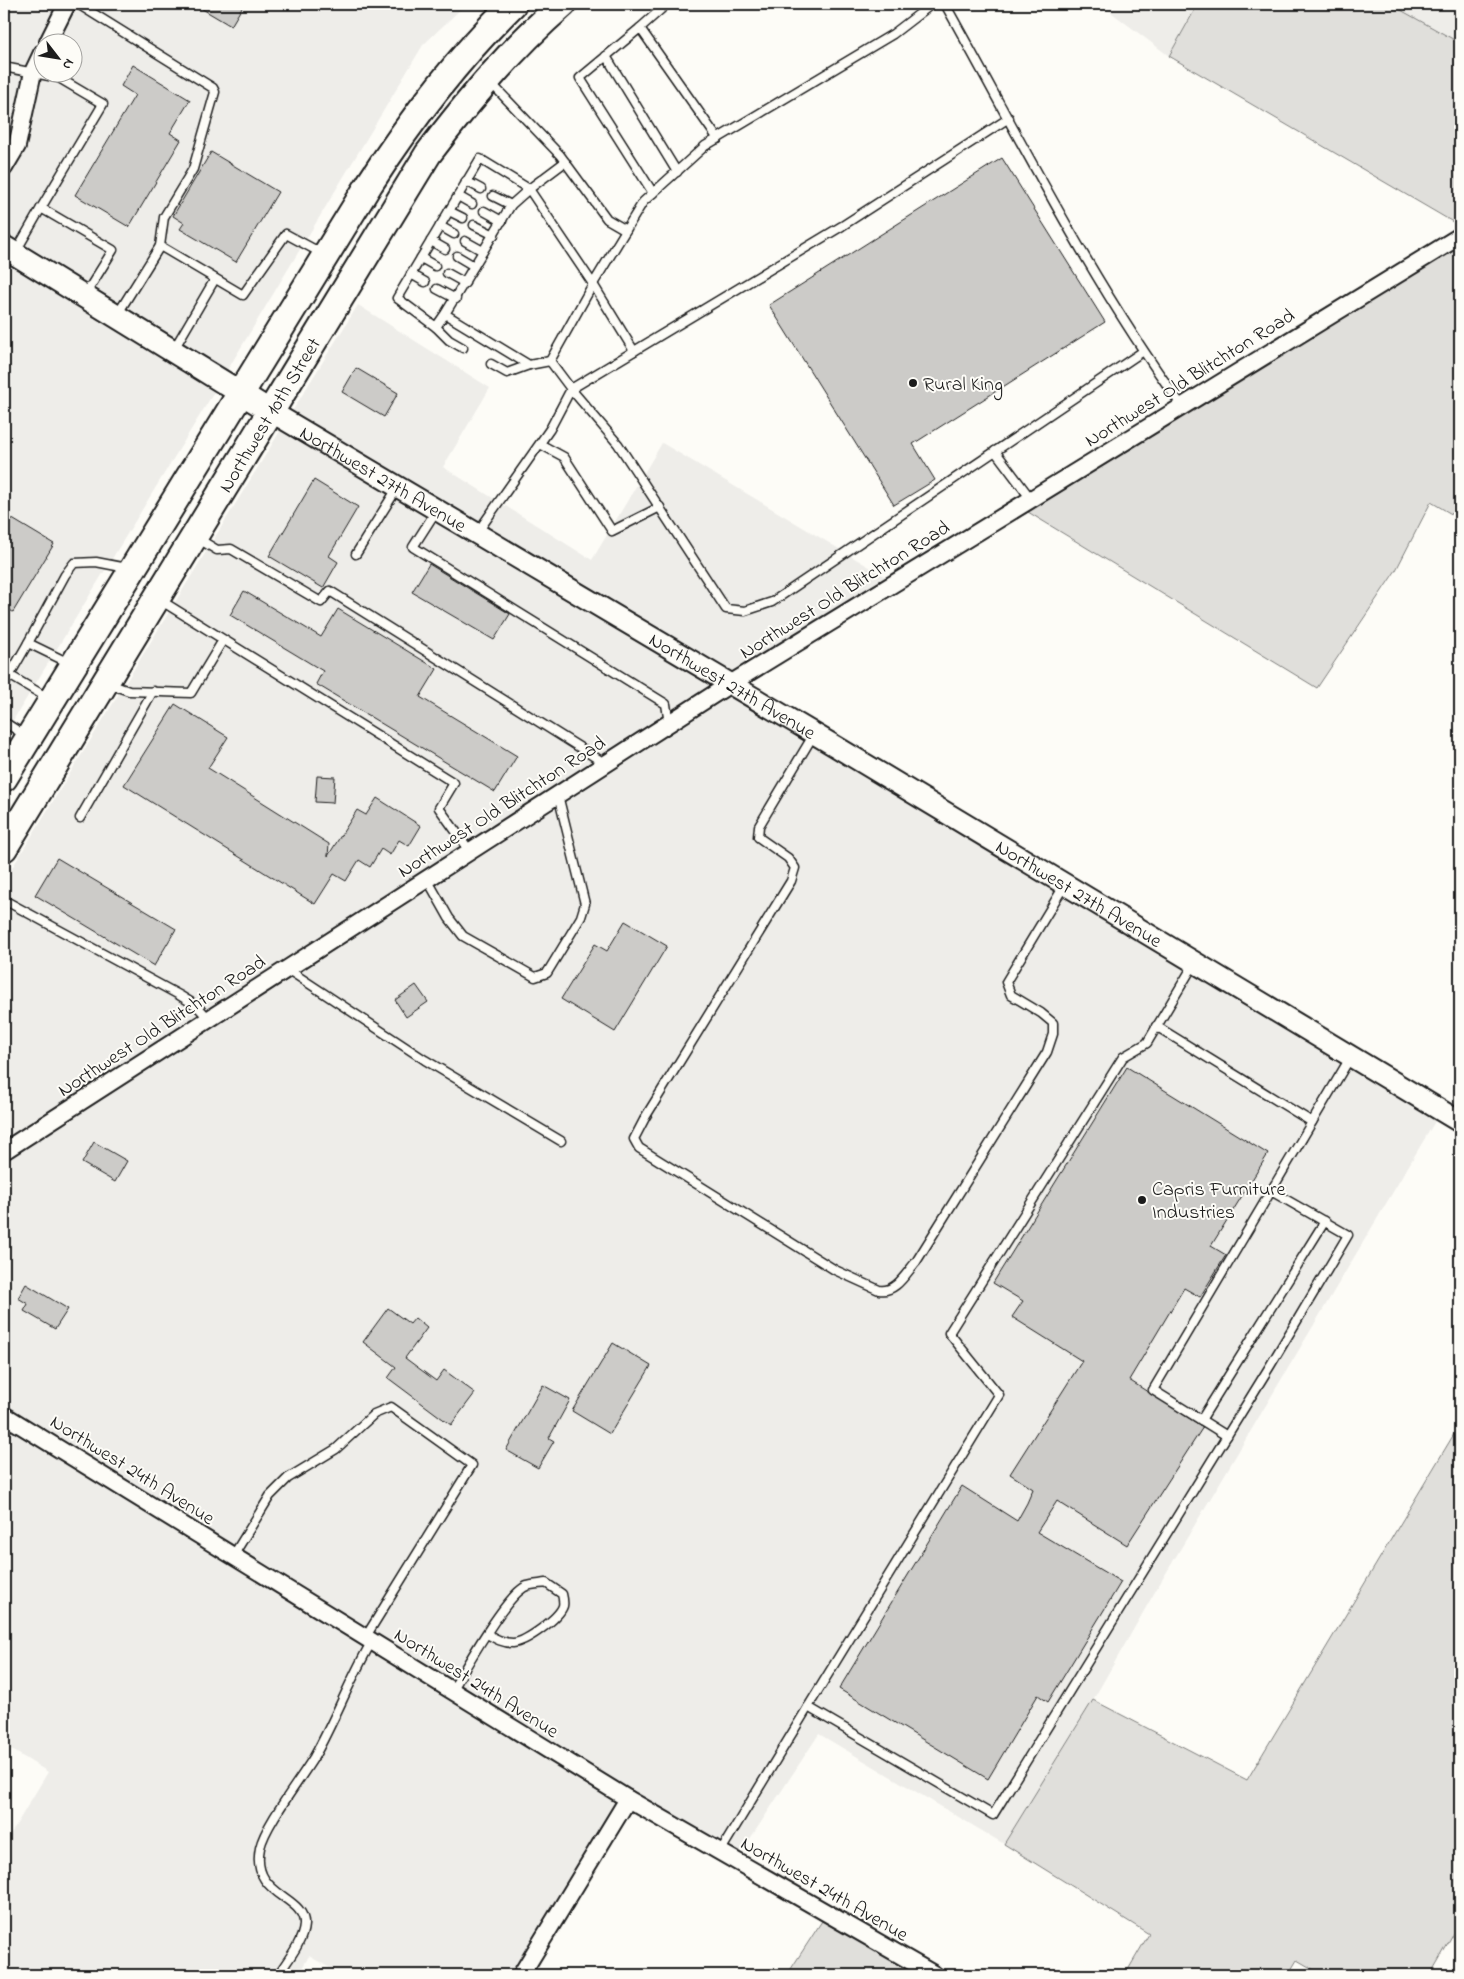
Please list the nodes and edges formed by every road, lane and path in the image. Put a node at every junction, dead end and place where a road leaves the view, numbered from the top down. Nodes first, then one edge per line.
1 (67, 4) edge
2 (78, 4) edge
3 (513, 4) edge
4 (563, 4) edge
5 (667, 4) edge
6 (932, 4) edge
7 (945, 4) edge
8 (640, 28) junction
9 (53, 32) edge
10 (606, 56) junction
11 (4, 68) edge
12 (32, 72) edge
13 (32, 77) edge
14 (488, 79) junction
15 (66, 82) edge
16 (1009, 118) junction
17 (718, 139) junction
18 (565, 162) junction
19 (4, 168) edge
20 (677, 172) junction
21 (466, 181) junction
22 (481, 189) dead end
23 (529, 189) junction
24 (653, 193) junction
25 (458, 196) junction
26 (493, 196) dead end
27 (472, 204) dead end
28 (511, 205) junction
29 (42, 208) junction
30 (449, 210) junction
31 (484, 211) dead end
32 (463, 218) dead end
33 (502, 221) junction
34 (474, 225) dead end
35 (440, 226) junction
36 (626, 230) junction
37 (454, 234) dead end
38 (494, 235) junction
39 (1460, 236) edge
40 (431, 241) junction
41 (465, 241) dead end
42 (160, 246) junction
43 (9, 250) edge
44 (445, 250) dead end
45 (483, 252) junction
46 (324, 256) junction
47 (457, 256) dead end
48 (421, 258) junction
49 (435, 266) dead end
50 (474, 266) junction
51 (447, 273) dead end
52 (411, 274) junction
53 (216, 280) junction
54 (425, 282) dead end
55 (465, 283) junction
56 (593, 284) junction
57 (437, 288) dead end
58 (84, 297) junction
59 (456, 299) junction
60 (445, 314) junction
61 (116, 317) junction
62 (436, 327) junction
63 (463, 348) dead end
64 (634, 351) junction
65 (172, 352) junction
66 (1142, 352) junction
67 (550, 361) junction
68 (491, 364) dead end
69 (529, 365) junction
70 (571, 389) junction
71 (239, 393) junction
72 (1182, 406) junction
73 (270, 411) junction
74 (540, 444) junction
75 (995, 451) junction
76 (398, 487) junction
77 (1031, 500) junction
78 (660, 507) junction
79 (437, 510) junction
80 (477, 534) junction
81 (194, 536) junction
82 (356, 554) dead end
83 (132, 569) junction
84 (156, 598) junction
85 (223, 640) junction
86 (28, 643) junction
87 (74, 664) junction
88 (9, 675) junction
89 (105, 683) junction
90 (4, 684) edge
91 (730, 684) junction
92 (153, 691) junction
93 (52, 700) junction
94 (4, 722) edge
95 (669, 724) junction
96 (814, 734) junction
97 (29, 738) junction
98 (606, 764) junction
99 (4, 778) edge
100 (558, 795) junction
101 (80, 818) dead end
102 (4, 848) edge
103 (470, 851) junction
104 (427, 879) junction
105 (1065, 884) junction
106 (4, 900) edge
107 (1195, 962) junction
108 (287, 969) junction
109 (209, 1019) junction
110 (1156, 1026) junction
111 (1351, 1056) junction
112 (1312, 1122) junction
113 (1460, 1122) edge
114 (561, 1141) dead end
115 (4, 1151) edge
116 (1270, 1191) junction
117 (1325, 1221) junction
118 (1201, 1420) junction
119 (6, 1422) edge
120 (1227, 1436) junction
121 (233, 1556) junction
122 (488, 1634) junction
123 (368, 1640) junction
124 (452, 1691) junction
125 (808, 1707) junction
126 (628, 1799) junction
127 (720, 1852) junction
128 (278, 1975) edge
129 (521, 1975) edge
130 (935, 1975) edge

1 - 9 street
2 - 42 lane
3 - 46 highway, Northwest 10th Street
4 - 14 highway, Northwest 10th Street
5 - 8 lane
6 - 17 lane
7 - 16 lane
8 - 10 lane
8 - 17 lane
10 - 20 lane
10 - 24 lane
11 - 12 lane
13 - 19 street
14 - 18 lane
14 - 73 highway, Northwest 10th Street
15 - 29 lane
16 - 64 lane
16 - 66 lane
17 - 20 lane
18 - 23 lane
18 - 36 lane
20 - 24 lane
21 - 22 lane
21 - 23 lane
21 - 25 lane
23 - 28 lane
23 - 56 lane
24 - 36 lane
25 - 27 lane
25 - 30 lane
26 - 28 lane
28 - 33 lane
29 - 43 lane
29 - 58 lane
30 - 32 lane
30 - 35 lane
31 - 33 lane
33 - 38 lane
34 - 38 lane
35 - 37 lane
35 - 40 lane
36 - 56 lane
38 - 45 lane
39 - 72 street, Northwest Old Blitchton Road
40 - 44 lane
40 - 48 lane
41 - 45 lane
42 - 53 lane
42 - 61 lane
43 - 58 main road, Northwest 27th Avenue
45 - 50 lane
46 - 53 lane
46 - 71 highway, Northwest 10th Street
47 - 50 lane
48 - 49 lane
48 - 52 lane
50 - 55 lane
51 - 55 lane
52 - 54 lane
52 - 62 lane
53 - 65 lane
55 - 59 lane
56 - 64 lane
56 - 67 lane
57 - 59 lane
58 - 61 main road, Northwest 27th Avenue
59 - 60 lane
60 - 62 lane
60 - 69 lane
61 - 65 main road, Northwest 27th Avenue
62 - 63 lane
64 - 70 lane
65 - 71 main road, Northwest 27th Avenue
66 - 72 lane
66 - 75 lane
67 - 69 lane
67 - 70 lane
68 - 69 lane
70 - 74 lane
70 - 78 lane
71 - 73 main road, Northwest 27th Avenue
71 - 83 highway, Northwest 10th Street
72 - 77 street, Northwest Old Blitchton Road
73 - 76 street, Northwest 27th Avenue
73 - 81 highway, Northwest 10th Street
74 - 78 lane
74 - 80 lane
75 - 77 lane
75 - 78 lane
76 - 79 street, Northwest 27th Avenue
76 - 82 lane
77 - 91 street, Northwest Old Blitchton Road
79 - 80 street, Northwest 27th Avenue
79 - 95 lane
80 - 91 street, Northwest 27th Avenue
81 - 84 highway, Northwest 10th Street
81 - 98 lane
83 - 86 lane
83 - 87 highway, Northwest 10th Street
84 - 85 lane
84 - 89 highway, Northwest 10th Street
85 - 92 lane
85 - 103 lane
86 - 87 lane
86 - 88 lane
87 - 89 highway
87 - 93 highway, Northwest 10th Street
88 - 90 lane
88 - 93 lane
89 - 92 lane
89 - 102 highway, Northwest 10th Street
91 - 95 street, Northwest Old Blitchton Road
91 - 96 street, Northwest 27th Avenue
92 - 101 lane
93 - 97 highway, Northwest 10th Street
94 - 97 lane
95 - 98 street, Northwest Old Blitchton Road
96 - 105 street, Northwest 27th Avenue
96 - 105 lane
97 - 99 highway, Northwest 10th Street
98 - 100 street, Northwest Old Blitchton Road
100 - 103 street, Northwest Old Blitchton Road
100 - 104 lane
103 - 104 street, Northwest Old Blitchton Road
104 - 108 street, Northwest Old Blitchton Road
105 - 107 street, Northwest 27th Avenue
106 - 109 lane
107 - 110 lane
107 - 111 street, Northwest 27th Avenue
108 - 109 street, Northwest Old Blitchton Road
108 - 114 lane
109 - 115 street, Northwest Old Blitchton Road
110 - 112 lane
110 - 125 lane
111 - 112 lane
111 - 113 street, Northwest 27th Avenue
112 - 116 lane
116 - 117 lane
116 - 118 lane
117 - 118 lane
117 - 120 lane
118 - 120 lane
119 - 121 street, Northwest 24th Avenue
120 - 125 lane
121 - 123 street, Northwest 24th Avenue
121 - 123 lane
122 - 122 lane
122 - 124 lane
123 - 124 street, Northwest 24th Avenue
123 - 128 lane
124 - 126 street, Northwest 24th Avenue
125 - 127 lane
126 - 127 street, Northwest 24th Avenue
126 - 129 street
127 - 130 street, Northwest 24th Avenue

